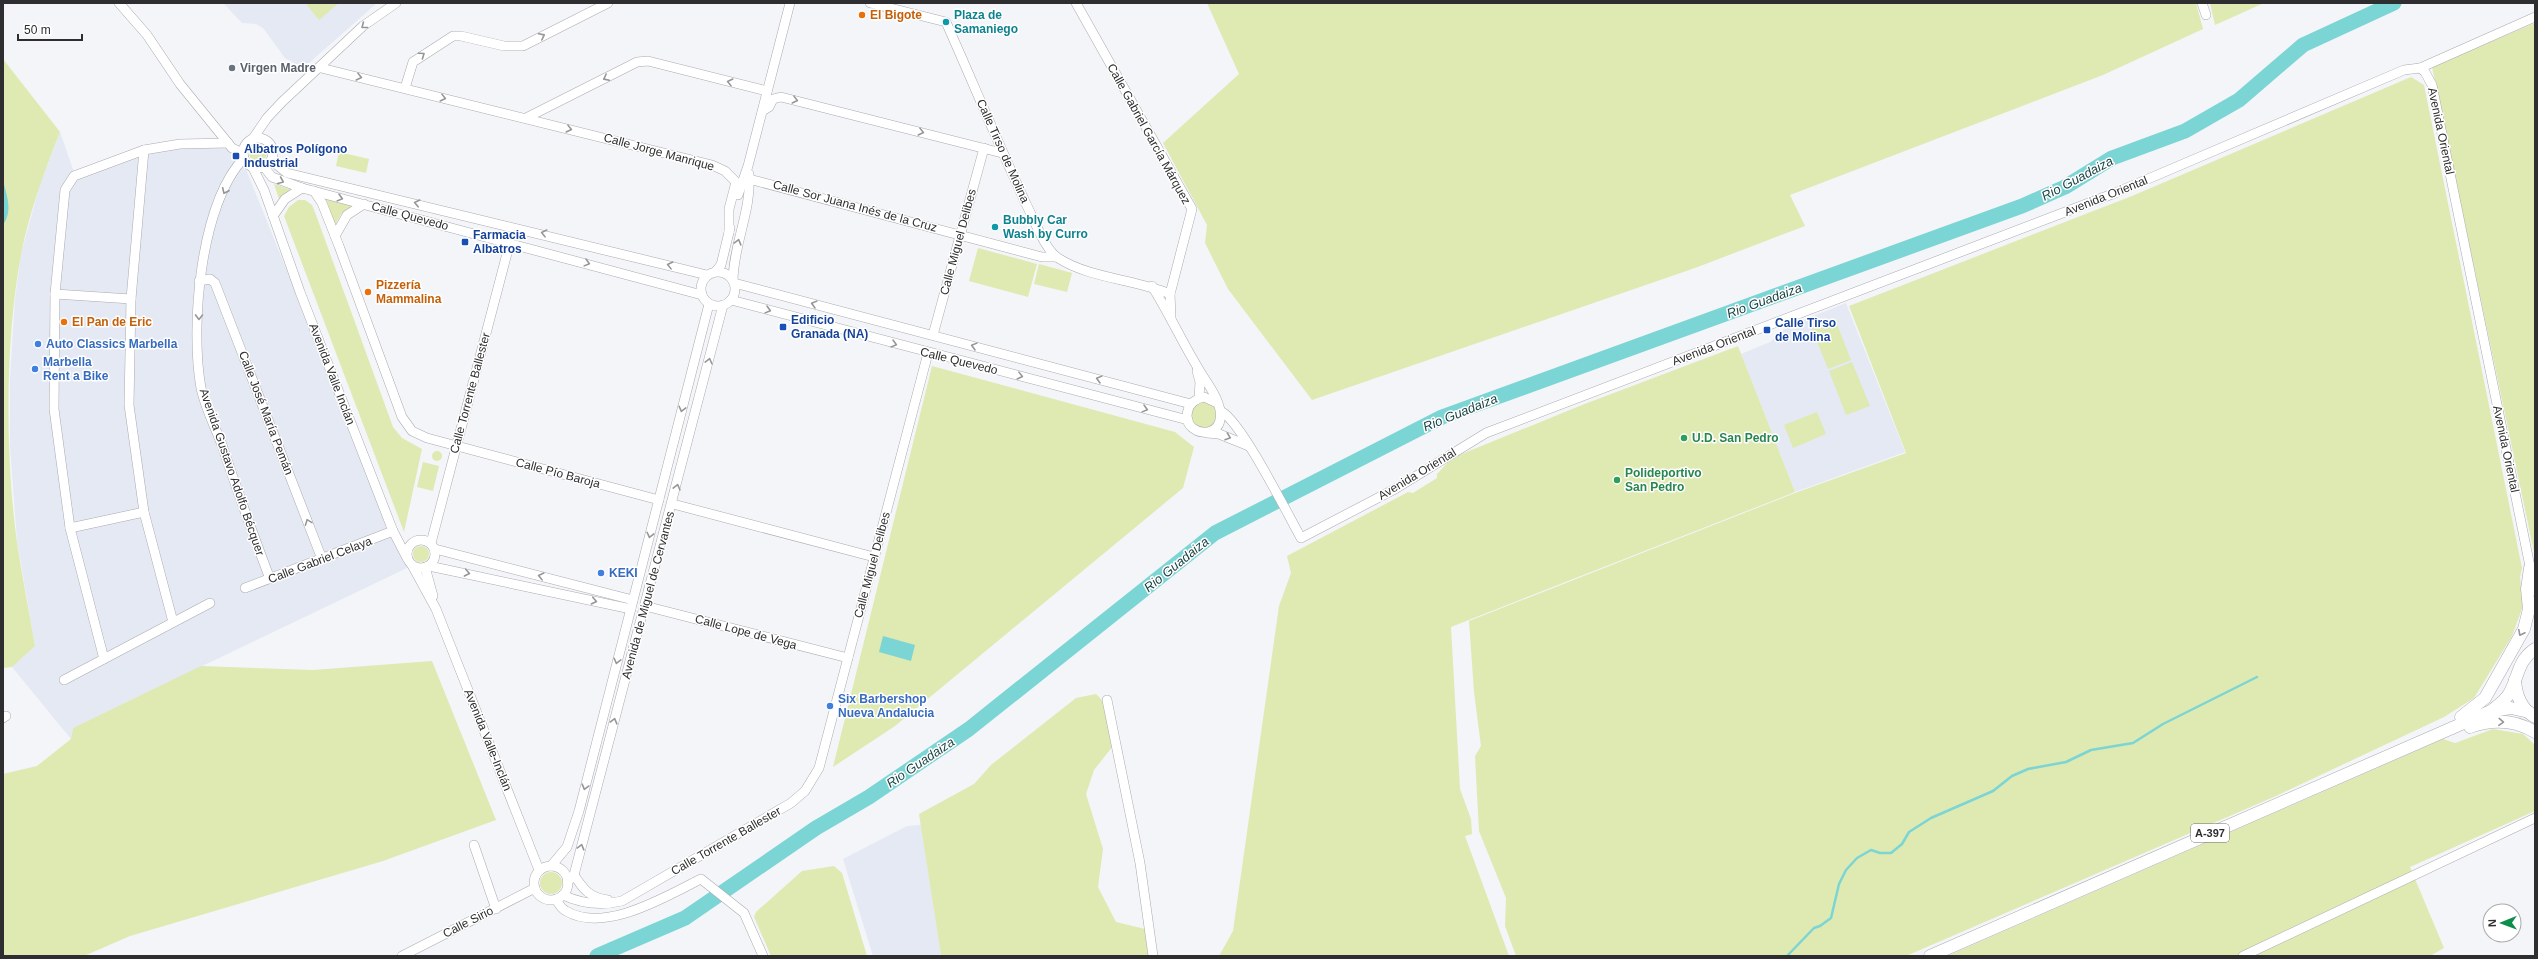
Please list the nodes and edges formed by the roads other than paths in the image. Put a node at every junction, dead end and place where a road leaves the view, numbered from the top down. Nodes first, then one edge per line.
1 (119, 3) edge
2 (396, 3) edge
3 (608, 3) edge
4 (790, 3) edge
5 (870, 3) edge
6 (1076, 3) edge
7 (2202, 3) edge
8 (2206, 15) dead end
9 (2535, 17) edge
10 (321, 68) junction
11 (2420, 68) junction
12 (405, 88) junction
13 (767, 91) junction
14 (763, 110) junction
15 (267, 118) junction
16 (526, 118) junction
17 (252, 140) junction
18 (268, 142) junction
19 (228, 144) junction
20 (984, 148) junction
21 (144, 150) junction
22 (1002, 153) junction
23 (244, 155) junction
24 (271, 160) junction
25 (748, 166) junction
26 (259, 167) junction
27 (749, 179) junction
28 (302, 188) junction
29 (314, 191) junction
30 (364, 204) junction
31 (273, 216) junction
32 (729, 233) junction
33 (960, 234) junction
34 (335, 236) junction
35 (510, 242) junction
36 (1056, 257) junction
37 (712, 273) junction
38 (199, 281) junction
39 (733, 282) junction
40 (1152, 286) junction
41 (55, 294) junction
42 (702, 294) junction
43 (1170, 294) junction
44 (131, 299) junction
45 (727, 303) junction
46 (709, 304) junction
47 (1171, 317) junction
48 (933, 335) junction
49 (928, 353) junction
50 (1196, 366) junction
51 (1195, 401) junction
52 (1217, 403) junction
53 (1222, 412) junction
54 (1188, 420) junction
55 (1206, 432) junction
56 (456, 446) junction
57 (1249, 446) junction
58 (659, 500) junction
59 (673, 504) junction
60 (144, 512) junction
61 (70, 528) junction
62 (394, 531) junction
63 (413, 542) junction
64 (433, 546) junction
65 (874, 557) junction
66 (322, 559) junction
67 (410, 562) junction
68 (427, 566) junction
69 (2530, 568) junction
70 (270, 579) junction
71 (245, 588) dead end
72 (2535, 591) edge
73 (210, 603) dead end
74 (632, 604) junction
75 (645, 606) junction
76 (436, 609) junction
77 (173, 622) junction
78 (2535, 648) edge
79 (848, 658) junction
80 (104, 659) junction
81 (2515, 679) junction
82 (64, 680) dead end
83 (1107, 700) dead end
84 (2490, 711) junction
85 (2532, 715) edge
86 (2449, 729) junction
87 (2535, 732) edge
88 (815, 777) joint
89 (2535, 818) edge
90 (474, 845) dead end
91 (551, 866) junction
92 (539, 870) junction
93 (574, 875) junction
94 (568, 882) junction
95 (535, 888) junction
96 (559, 897) junction
97 (629, 898) junction
98 (496, 909) junction
99 (402, 956) edge
100 (763, 956) edge
101 (1153, 956) edge
102 (1930, 956) edge
103 (2243, 956) edge

1 - 19 street
2 -> 10 street
12 -> 3 street
4 - 13 street
5 - 22 street, Calle Tirso de Molina
6 - 43 street, Calle Gabriel García Márquez
7 - 8 street
9 - 11 street
10 -> 12 street, Calle Jorge Manrique
10 - 15 street
11 - 57 street, Avenida Oriental
11 - 69 street, Avenida Oriental
12 -> 16 street, Calle Jorge Manrique
13 - 14 street
13 -> 16 street
14 -> 20 street
14 - 25 street
15 - 17 street
15 - 18 street
16 -> 32 street, Calle Jorge Manrique
17 - 18 street
17 - 23 street
18 - 24 street
19 - 21 street
19 - 23 street
20 - 22 street
20 - 33 street, Calle Miguel Delibes
21 - 41 street
21 - 44 street
22 - 36 street, Calle Tirso de Molina
23 - 26 street
23 -> 38 street, Avenida Gustavo Adolfo Bécquer
24 - 26 street
37 -> 24 street, Calle Quevedo
25 - 27 street
25 - 32 street
26 -> 28 street, Calle Quevedo
26 - 31 street, Avenida Valle Inclán
27 - 33 street, Calle Sor Juana Inés de la Cruz
39 -> 27 street
28 - 29 street, Calle Quevedo
28 - 31 street
29 -> 30 street, Calle Quevedo
29 - 34 street, Calle Pío Baroja
30 - 34 street
30 - 35 street, Calle Quevedo
31 - 62 street, Avenida Valle Inclán
32 - 37 street
33 - 36 street, Calle Sor Juana Inés de la Cruz
33 - 48 street, Calle Miguel Delibes
34 - 56 street, Calle Pío Baroja
35 -> 42 street, Calle Quevedo
35 - 56 street, Calle Torrente Ballester
36 - 40 street, Calle Tirso de Molina
37 - 39 street
37 - 42 street
66 -> 38 street, Calle José María Pemán
38 -> 70 street, Avenida Gustavo Adolfo Bécquer
39 - 45 street
48 -> 39 street, Calle Quevedo
40 - 43 street, Calle Tirso de Molina
40 - 47 street
41 - 44 street
41 - 61 street
42 - 46 street
43 - 47 street, Calle Gabriel García Márquez
44 - 60 street
45 - 46 street
45 -> 49 street, Calle Quevedo
59 -> 45 street, Avenida de Miguel de Cervantes
46 -> 58 street, Avenida de Miguel de Cervantes
47 - 50 street
51 -> 48 street, Calle Quevedo
49 -> 54 street, Calle Quevedo
49 - 65 street, Calle Miguel Delibes
50 - 51 street
50 - 52 street
51 - 52 street
51 - 54 street
52 - 53 street
53 - 55 street
53 - 57 street
54 - 55 street
55 -> 57 street
56 - 58 street, Calle Pío Baroja
56 - 64 street, Calle Torrente Ballester
58 -> 74 street, Avenida de Miguel de Cervantes
59 - 65 street
59 - 75 street, Avenida de Miguel de Cervantes
60 - 61 street
60 - 77 street
61 - 80 street
62 - 63 street
62 - 66 street, Calle Gabriel Celaya
62 - 67 street, Avenida Valle Inclán
63 - 64 street
63 - 67 street
64 - 68 street
74 -> 64 street
65 - 79 street, Calle Miguel Delibes
66 - 70 street, Calle Gabriel Celaya
67 - 68 street
67 - 76 street, Avenida Valle-Inclán
68 -> 74 street
68 - 76 street, Avenida Valle-Inclán
69 - 72 street, Avenida Oriental
69 -> 86 main road
70 - 71 street, Calle Gabriel Celaya
73 - 77 street
74 -> 91 street, Avenida de Miguel de Cervantes
75 - 79 street, Calle Lope de Vega
93 -> 75 street, Avenida de Miguel de Cervantes
76 - 92 street, Avenida Valle-Inclán
77 - 80 street
78 - 81 main road, A-397
79 - 88 street, Calle Miguel Delibes
80 - 82 street
81 - 84 main road, A-397
81 - 85 main road, A-397
83 - 101 street
84 - 85 main road, A-397
84 - 86 main road, A-397
86 -> 87 main road
86 - 102 main road, A-397
88 - 97 street, Calle Torrente Ballester
89 - 103 street
90 - 98 street
91 - 92 street
91 - 94 street
92 - 95 street
93 - 94 street, Avenida de Miguel de Cervantes
93 - 97 street
94 - 96 street
95 - 96 street
95 - 98 street, Calle Sirio
96 - 97 street, Calle Torrente Ballester
96 - 100 street
98 - 99 street, Calle Sirio

